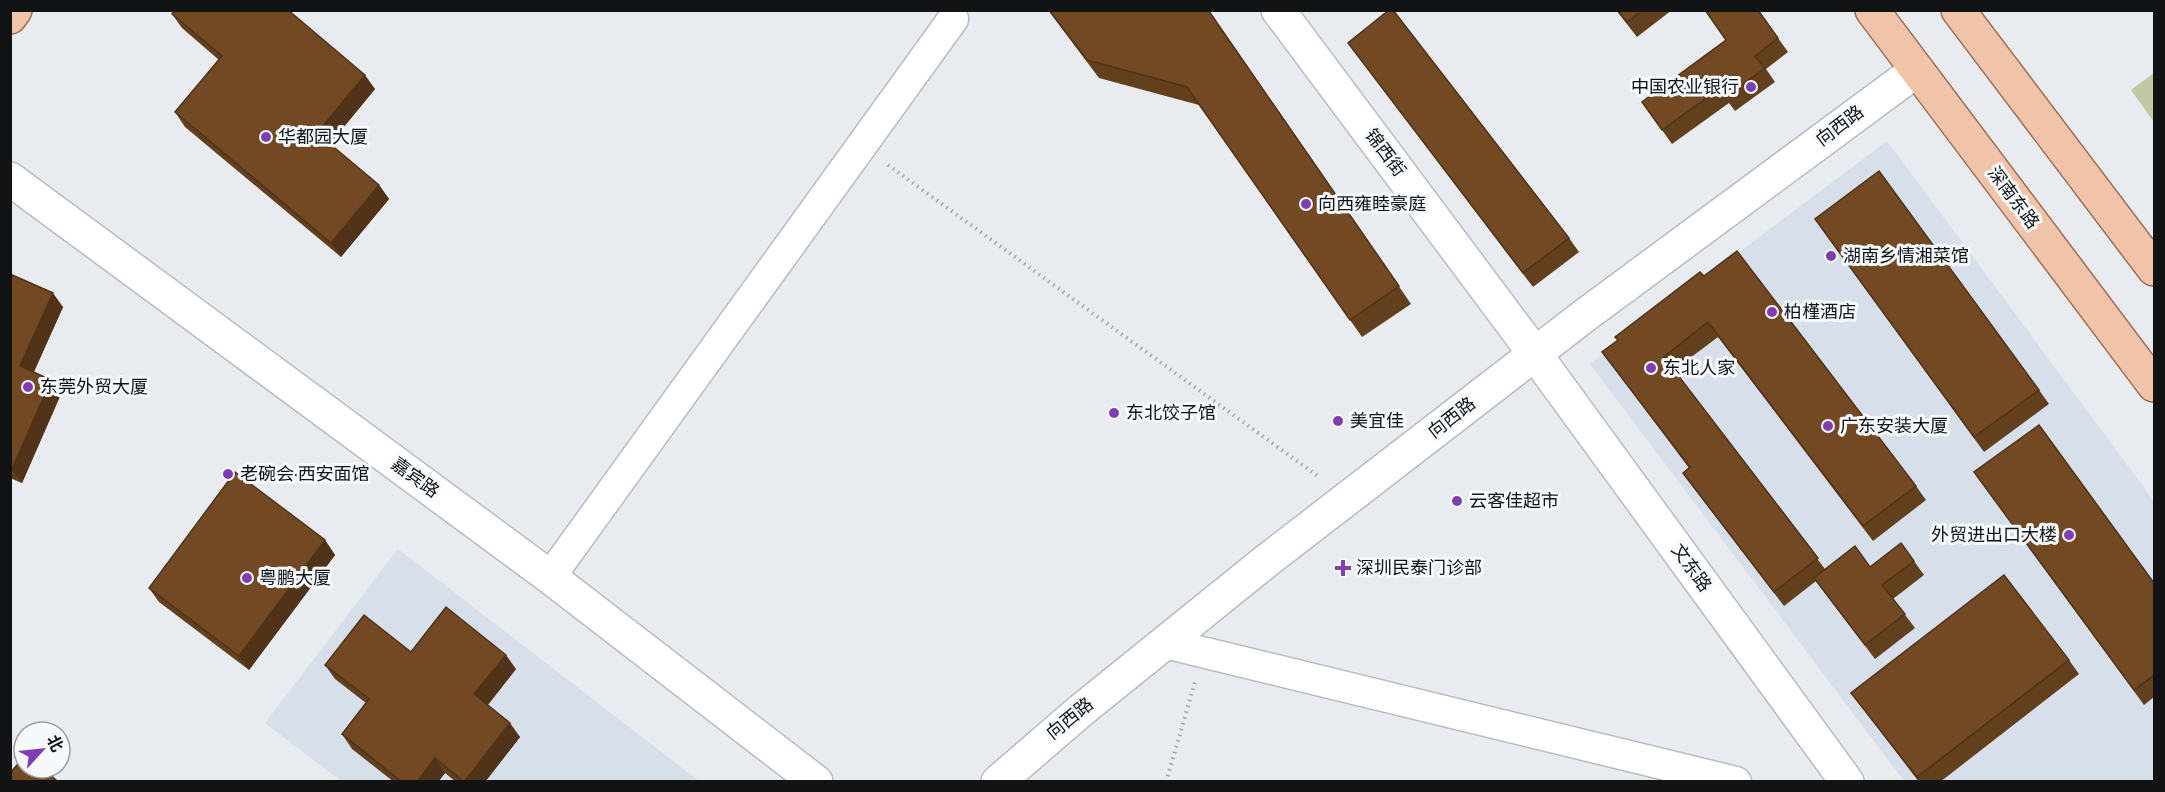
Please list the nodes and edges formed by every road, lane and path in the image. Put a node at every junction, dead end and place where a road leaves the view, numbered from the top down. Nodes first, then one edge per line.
1 (15, 10) edge
2 (1278, 10) edge
3 (1872, 10) edge
4 (1958, 10) edge
5 (10, 17) edge
6 (953, 20) dead end
7 (1917, 70) junction
8 (861, 145) junction
9 (10, 179) edge
10 (2154, 269) edge
11 (1535, 354) junction
12 (2154, 385) edge
13 (1348, 498) junction
14 (550, 577) junction
15 (1165, 643) junction
16 (1204, 652) junction
17 (816, 782) edge
18 (998, 782) edge
19 (1166, 782) edge
20 (1736, 782) edge
21 (1847, 782) edge

1 - 5 main road
2 - 11 street, 锦西街
3 - 7 main road, 深南东路
4 - 10 main road
6 - 8 street
7 - 11 street, 向西路
7 - 12 main road, 深南东路
8 - 13 path
8 - 14 street
9 - 14 street, 嘉宾路
11 - 13 street, 向西路
11 - 21 street, 文东路
13 - 15 street, 向西路
14 - 17 street, 嘉宾路
15 - 16 street
15 - 18 street, 向西路
16 - 19 path
16 - 20 street

